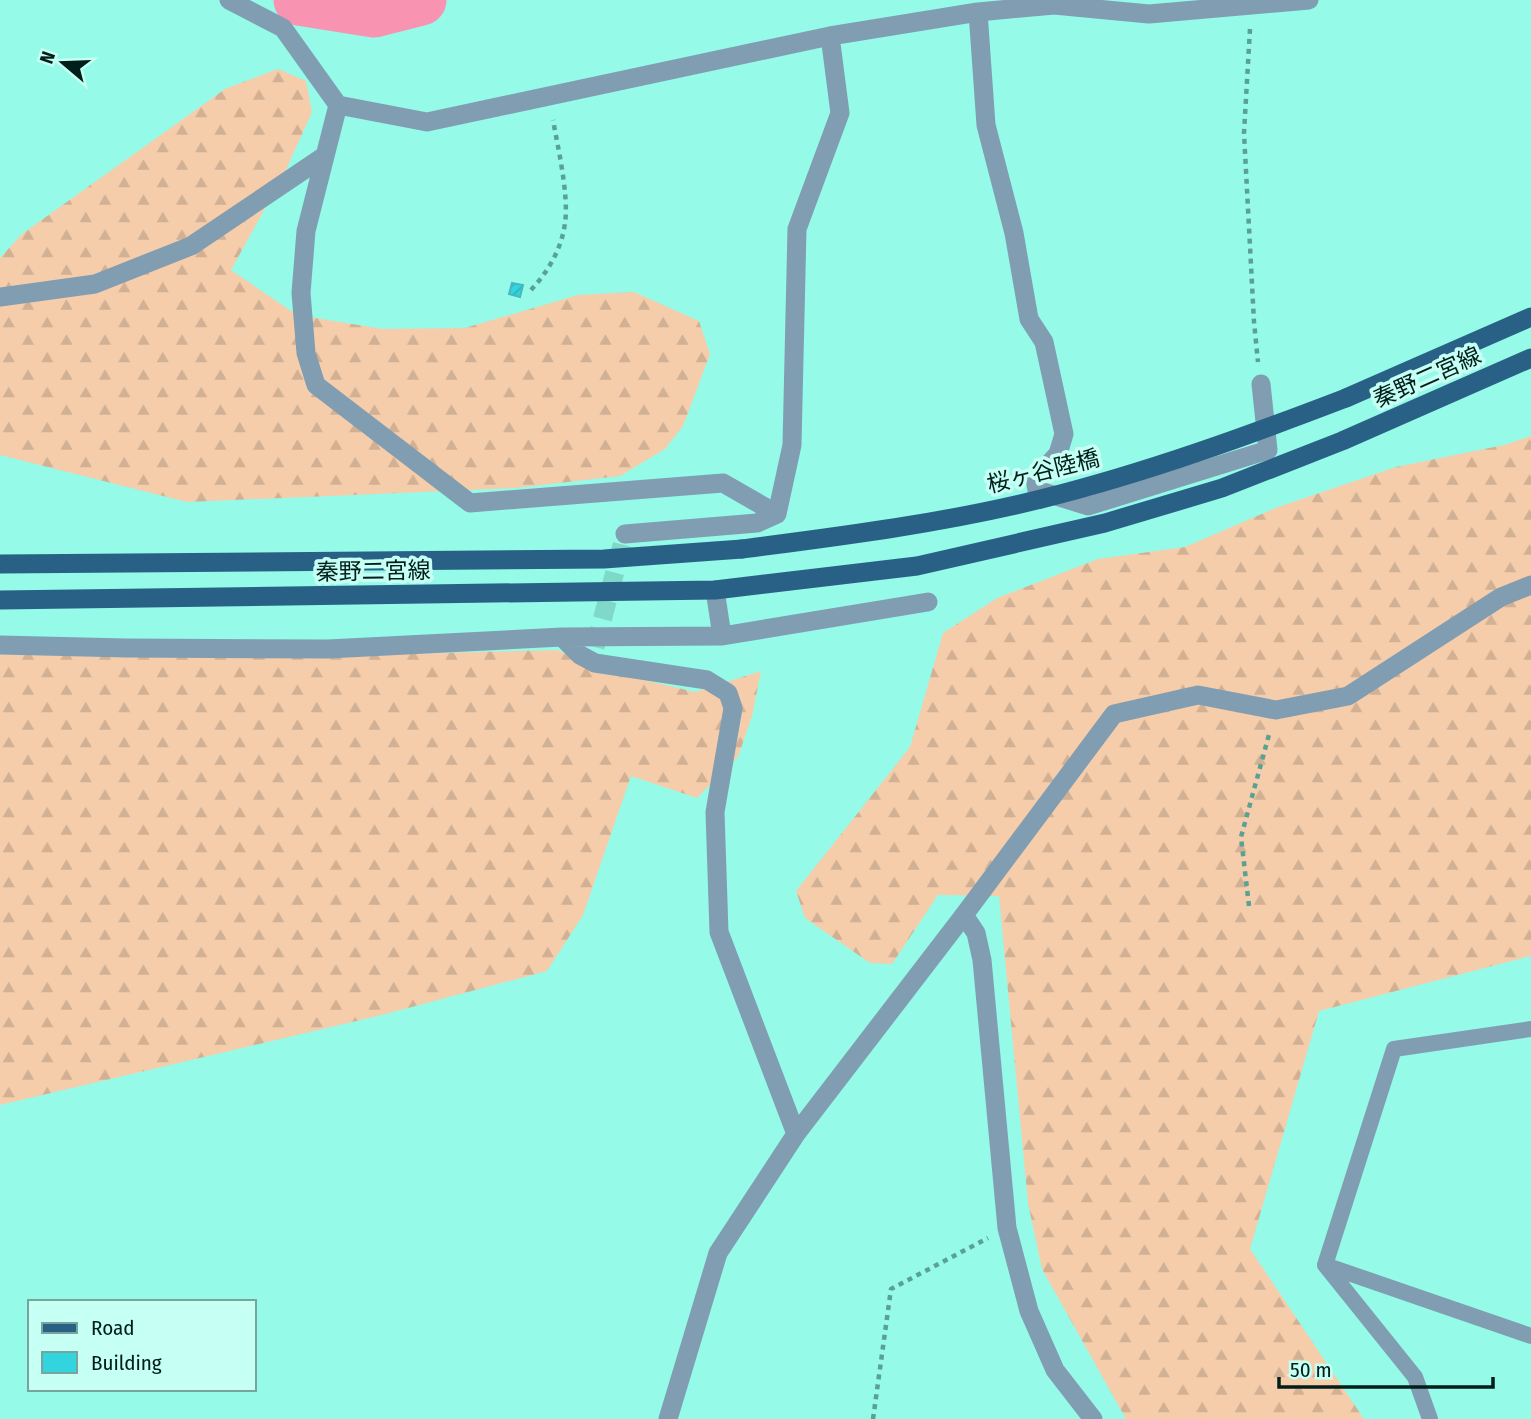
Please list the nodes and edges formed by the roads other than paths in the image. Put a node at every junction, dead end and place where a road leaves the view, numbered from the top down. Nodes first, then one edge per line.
1 (229, 0) edge
2 (1309, 0) edge
3 (978, 12) junction
4 (830, 36) junction
5 (338, 105) junction
6 (323, 157) junction
7 (0, 297) edge
8 (1531, 317) edge
9 (1531, 358) edge
10 (1261, 384) dead end
11 (1346, 398) joint
12 (777, 514) junction
13 (625, 534) dead end
14 (742, 548) joint
15 (0, 564) edge
16 (1531, 585) edge
17 (715, 590) junction
18 (0, 600) edge
19 (928, 602) dead end
20 (722, 636) junction
21 (562, 637) junction
22 (0, 645) edge
23 (964, 915) junction
24 (1531, 1029) edge
25 (796, 1134) junction
26 (1325, 1265) junction
27 (1531, 1336) edge
28 (668, 1419) edge
29 (1093, 1419) edge
30 (1430, 1419) edge

1 - 5 street
2 - 3 street
3 - 4 street
3 - 10 street
4 - 5 street
4 - 12 street
5 - 6 street
6 - 7 street
6 - 12 street
8 - 11 main road, 秦野二宮線
9 - 17 main road, 秦野二宮線
11 - 14 main road, 桜ヶ谷陸橋, bridge
12 - 13 street
14 - 15 main road, 秦野二宮線
16 - 23 street
17 - 18 main road, 秦野二宮線
17 - 20 street
19 - 20 street
20 - 21 street
21 - 22 street
21 - 25 street
23 - 25 street
23 - 29 street
24 - 26 lane
25 - 28 street
26 - 27 lane
26 - 30 lane

